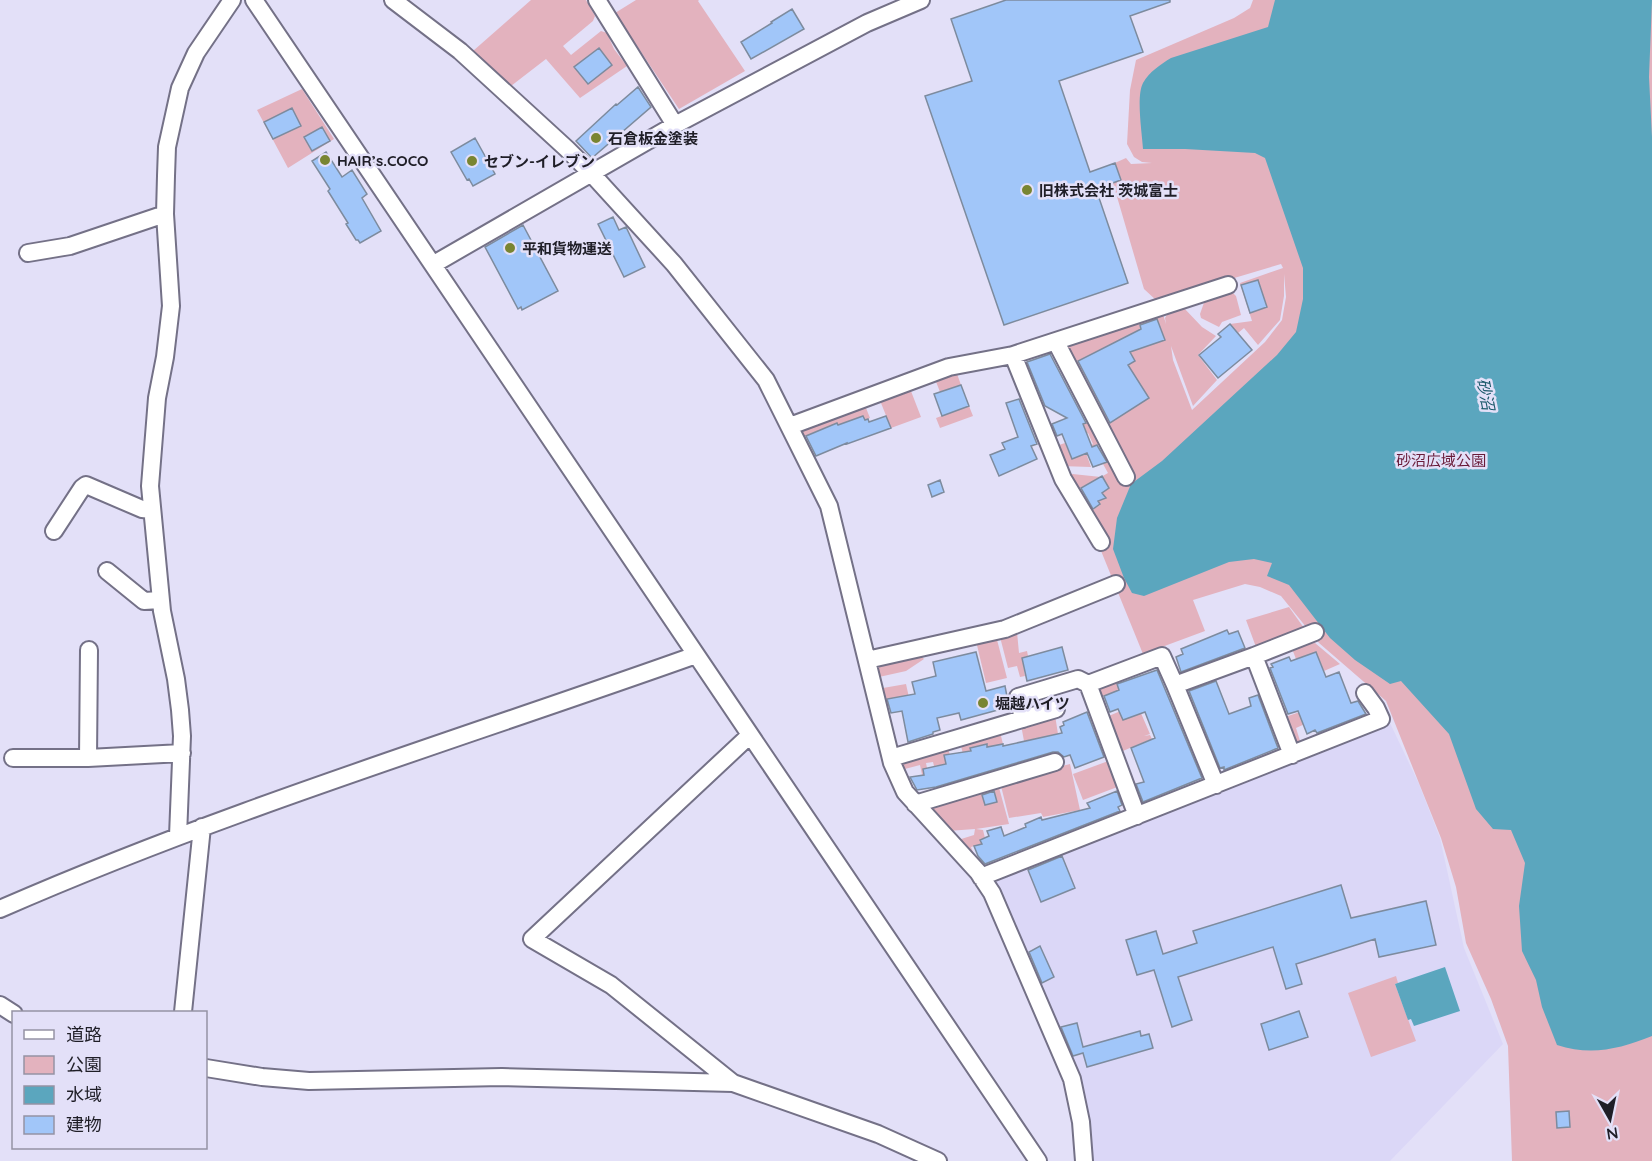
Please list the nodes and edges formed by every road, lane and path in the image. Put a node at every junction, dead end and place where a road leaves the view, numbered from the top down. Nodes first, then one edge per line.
1 (232, 0) edge
2 (254, 0) edge
3 (393, 0) edge
4 (597, 0) edge
5 (921, 0) edge
6 (675, 125) junction
7 (591, 173) junction
8 (165, 214) junction
9 (28, 253) dead end
10 (434, 264) junction
11 (1228, 285) dead end
12 (1056, 342) junction
13 (1013, 355) junction
14 (790, 426) junction
15 (1125, 477) dead end
16 (152, 510) junction
17 (54, 531) dead end
18 (1101, 542) dead end
19 (107, 571) dead end
20 (1116, 584) dead end
21 (160, 600) junction
22 (1315, 632) dead end
23 (89, 651) dead end
24 (696, 655) junction
25 (1254, 657) junction
26 (867, 660) junction
27 (1088, 684) junction
28 (1175, 685) junction
29 (1365, 693) dead end
30 (1056, 709) dead end
31 (1023, 719) junction
32 (750, 735) junction
33 (182, 753) junction
34 (1292, 755) junction
35 (13, 758) dead end
36 (88, 758) junction
37 (891, 758) junction
38 (1055, 762) dead end
39 (1216, 785) junction
40 (915, 804) junction
41 (1137, 816) junction
42 (202, 827) junction
43 (178, 836) junction
44 (981, 877) junction
45 (0, 909) edge
46 (183, 1011) edge
47 (207, 1068) edge
48 (733, 1083) junction
49 (938, 1161) edge
50 (1038, 1161) edge
51 (1084, 1161) edge

1 - 8 street
2 - 10 street
3 - 7 street
4 - 6 street
5 - 6 street
6 - 7 street
7 - 10 street
7 - 14 street
8 - 9 street
8 - 16 street
10 - 24 street
11 - 12 street
12 - 13 street
12 - 15 street
13 - 14 street
13 - 18 street
14 - 26 street
16 - 17 street
16 - 21 street
19 - 21 street
20 - 26 street
21 - 33 street
22 - 25 street
23 - 36 street
24 - 32 street
24 - 42 street
25 - 28 street
25 - 34 street
26 - 37 street
27 - 28 street
27 - 31 street
27 - 41 street
28 - 39 street
29 - 34 street
30 - 31 street
31 - 37 street
32 - 48 street
32 - 50 street
33 - 36 street
33 - 43 street
34 - 39 street
35 - 36 street
37 - 40 street
38 - 40 street
39 - 41 street
40 - 44 street
41 - 44 street
42 - 43 street
42 - 46 street
43 - 45 street
44 - 51 street
47 - 48 street
48 - 49 street

